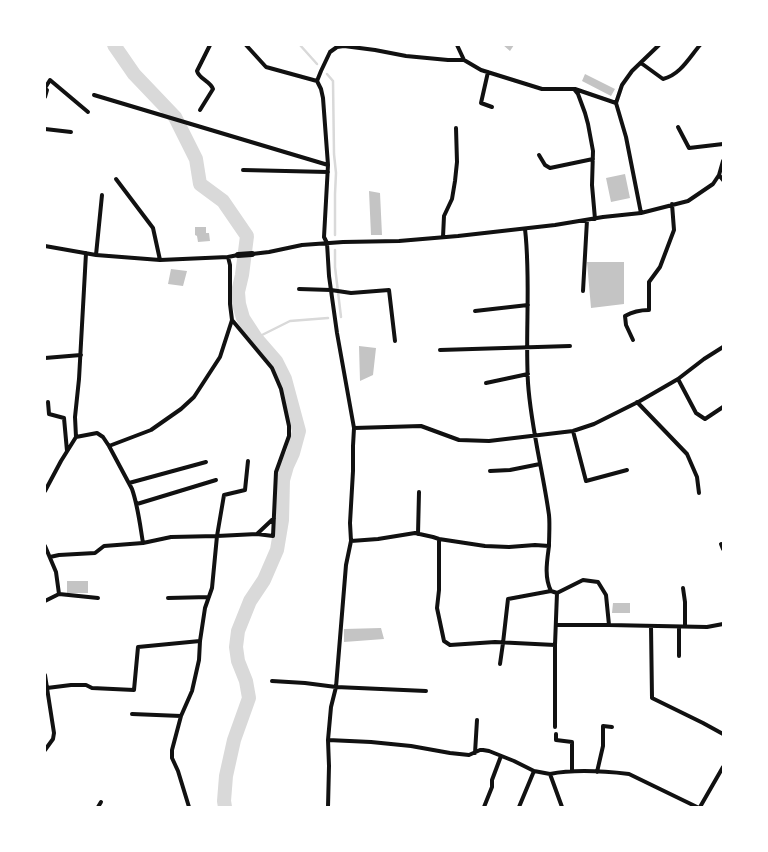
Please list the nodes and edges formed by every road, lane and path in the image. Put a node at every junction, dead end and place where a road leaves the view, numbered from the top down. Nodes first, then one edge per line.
1 (210, 45) edge
2 (246, 45) edge
3 (457, 45) edge
4 (659, 45) edge
5 (700, 45) edge
6 (464, 60) junction
7 (641, 63) junction
8 (488, 72) junction
9 (317, 81) junction
10 (45, 88) edge
11 (574, 89) junction
12 (94, 95) dead end
13 (45, 98) edge
14 (616, 103) junction
15 (492, 107) dead end
16 (200, 110) dead end
17 (88, 112) dead end
18 (678, 127) dead end
19 (456, 128) dead end
20 (45, 129) edge
21 (71, 132) dead end
22 (723, 144) edge
23 (539, 155) dead end
24 (593, 159) junction
25 (723, 161) edge
26 (328, 165) junction
27 (243, 170) dead end
28 (328, 172) junction
29 (719, 175) junction
30 (116, 179) dead end
31 (723, 180) edge
32 (102, 195) dead end
33 (672, 204) junction
34 (641, 213) junction
35 (595, 219) junction
36 (587, 220) junction
37 (525, 229) junction
38 (443, 237) junction
39 (327, 243) junction
40 (45, 246) edge
41 (86, 253) junction
42 (252, 254) joint
43 (96, 255) junction
44 (238, 255) joint
45 (228, 257) junction
46 (160, 260) junction
47 (299, 289) dead end
48 (331, 290) junction
49 (583, 291) dead end
50 (528, 305) junction
51 (475, 311) dead end
52 (232, 320) junction
53 (633, 340) dead end
54 (395, 341) dead end
55 (570, 346) dead end
56 (527, 347) junction
57 (723, 347) edge
58 (440, 350) dead end
59 (81, 355) junction
60 (45, 358) edge
61 (528, 374) junction
62 (678, 379) junction
63 (486, 383) dead end
64 (48, 402) dead end
65 (637, 402) junction
66 (723, 407) edge
67 (354, 428) junction
68 (573, 431) junction
69 (534, 436) junction
70 (76, 437) junction
71 (109, 446) junction
72 (67, 451) junction
73 (248, 461) dead end
74 (206, 462) dead end
75 (540, 464) junction
76 (490, 470) dead end
77 (627, 470) dead end
78 (216, 480) dead end
79 (129, 483) junction
80 (45, 491) edge
81 (419, 492) dead end
82 (699, 493) dead end
83 (137, 504) junction
84 (274, 518) junction
85 (257, 534) junction
86 (418, 534) junction
87 (217, 536) junction
88 (439, 539) junction
89 (351, 541) junction
90 (143, 543) junction
91 (721, 544) dead end
92 (45, 546) edge
93 (549, 546) junction
94 (723, 550) edge
95 (50, 558) junction
96 (682, 588) dead end
97 (551, 591) junction
98 (557, 593) junction
99 (59, 594) junction
100 (98, 598) dead end
101 (168, 598) dead end
102 (209, 598) junction
103 (45, 601) edge
104 (723, 624) edge
105 (556, 625) junction
106 (609, 625) junction
107 (651, 626) junction
108 (679, 627) junction
109 (685, 627) junction
110 (200, 641) junction
111 (503, 643) junction
112 (555, 645) junction
113 (680, 656) dead end
114 (500, 664) dead end
115 (45, 675) edge
116 (272, 681) dead end
117 (46, 688) edge
118 (336, 688) junction
119 (426, 691) dead end
120 (132, 714) dead end
121 (181, 716) junction
122 (477, 720) dead end
123 (555, 727) dead end
124 (612, 727) dead end
125 (556, 734) dead end
126 (723, 734) edge
127 (328, 740) junction
128 (45, 750) edge
129 (475, 752) junction
130 (500, 756) junction
131 (723, 767) edge
132 (534, 771) junction
133 (572, 771) junction
134 (598, 772) junction
135 (550, 774) junction
136 (101, 802) dead end
137 (98, 807) edge
138 (189, 807) edge
139 (328, 807) edge
140 (484, 807) edge
141 (518, 807) edge
142 (562, 807) edge
143 (698, 807) edge

1 - 16 street
2 - 9 street
3 - 6 street
4 - 7 street
5 - 7 street
6 - 8 street
6 - 9 street
7 - 14 street
8 - 11 street
8 - 15 street
9 - 26 street
10 - 13 street
10 - 17 street
11 - 14 street
11 - 24 street
12 - 26 street
14 - 34 street
18 - 22 street
19 - 38 street
20 - 21 street
23 - 24 street
24 - 35 street
25 - 29 street
26 - 28 street
27 - 28 street
28 - 39 street
29 - 31 street
29 - 33 street
30 - 46 street
32 - 43 street
33 - 34 street
33 - 53 street
34 - 35 street
35 - 36 street
36 - 37 street
36 - 49 street
37 - 38 street
37 - 50 street
38 - 39 street
39 - 42 street
39 - 48 street
40 - 41 street
41 - 43 street
41 - 59 street
42 - 44 main road
43 - 46 street
44 - 45 street
45 - 46 street
45 - 52 street
47 - 48 street
48 - 54 street
48 - 67 street
50 - 51 street
50 - 56 street
52 - 71 street
52 - 84 street
55 - 56 street
56 - 58 street
56 - 61 street
57 - 62 street
59 - 60 street
59 - 70 street
61 - 63 street
61 - 69 street
62 - 65 street
62 - 66 street
64 - 72 street
65 - 68 street
65 - 82 street
67 - 69 street
67 - 89 street
68 - 69 street
68 - 77 street
69 - 75 street
70 - 71 street
70 - 72 street
71 - 79 street
72 - 80 street
73 - 87 street
74 - 79 street
75 - 76 street
75 - 93 street
78 - 83 street
79 - 83 street
81 - 86 street
83 - 90 street
84 - 85 street
84 - 85 street
85 - 87 street
86 - 88 street
86 - 89 street
87 - 90 street
87 - 102 street
88 - 93 street
88 - 111 street
89 - 118 street
90 - 95 street
91 - 94 street
92 - 95 street
93 - 97 street
95 - 99 street
96 - 109 street
97 - 98 street
97 - 111 street
98 - 105 street
98 - 106 street
99 - 100 street
99 - 103 street
101 - 102 street
102 - 110 street
104 - 109 street
105 - 106 street
105 - 112 street
106 - 107 street
107 - 108 street
107 - 126 street
108 - 109 street
108 - 113 street
110 - 117 street
110 - 121 street
111 - 112 street
111 - 114 street
112 - 123 street
115 - 117 street
116 - 118 street
117 - 128 street
118 - 119 street
118 - 127 street
120 - 121 street
121 - 138 street
122 - 129 street
124 - 134 street
125 - 133 street
127 - 129 street
127 - 139 street
129 - 130 street
130 - 132 street
130 - 140 street
131 - 143 street
132 - 135 street
132 - 141 street
133 - 134 street
133 - 135 street
134 - 143 street
135 - 142 street
136 - 137 street

